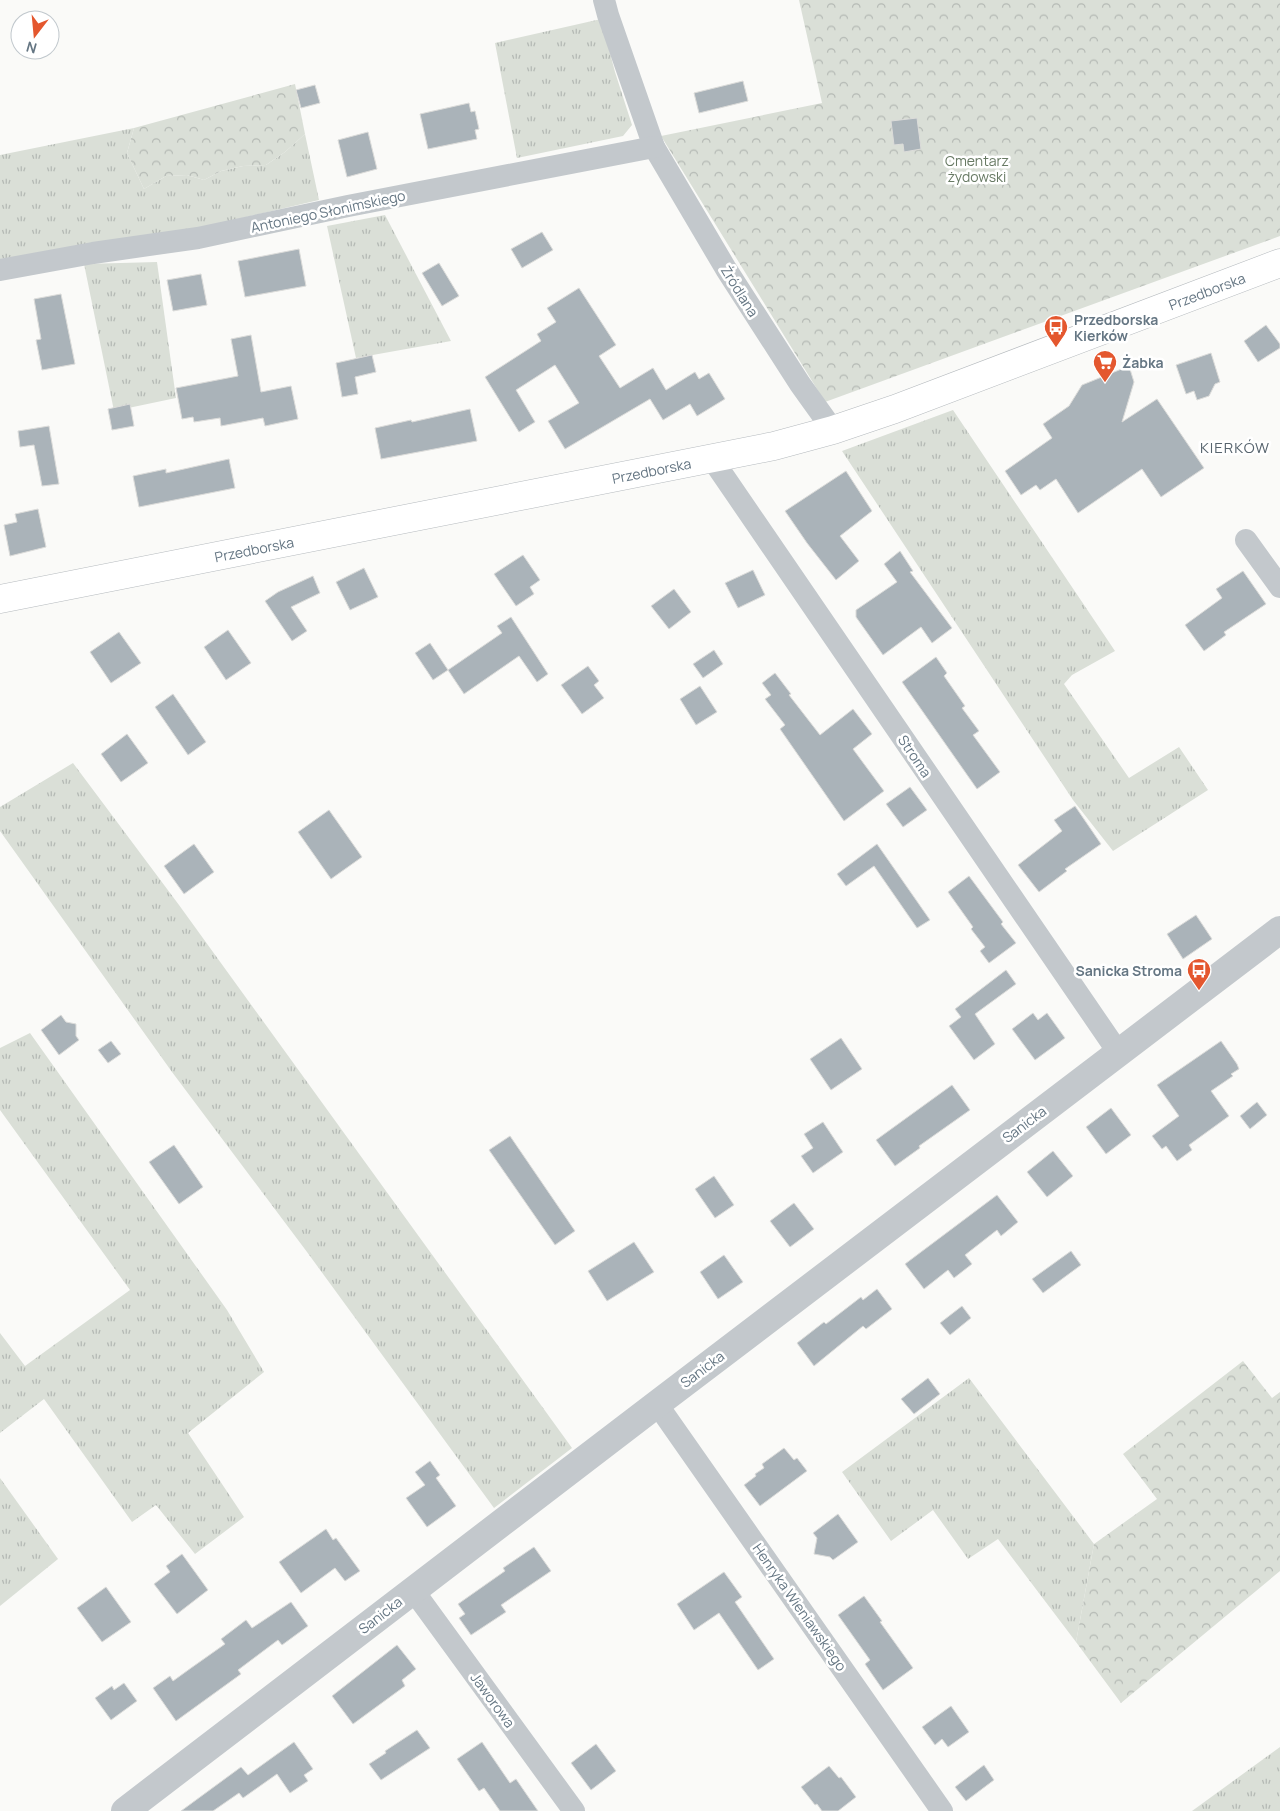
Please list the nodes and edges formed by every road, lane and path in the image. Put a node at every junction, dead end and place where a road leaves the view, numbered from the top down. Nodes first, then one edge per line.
1 (604, 0) edge
2 (654, 147) junction
3 (1280, 263) edge
4 (0, 270) edge
5 (833, 430) junction
6 (712, 459) junction
7 (1246, 540) dead end
8 (1280, 587) edge
9 (0, 600) edge
10 (1280, 930) edge
11 (1118, 1052) junction
12 (657, 1404) junction
13 (413, 1590) junction
14 (125, 1811) edge
15 (574, 1811) edge
16 (942, 1811) edge

1 - 2 street, Źródlana
2 - 4 street, Antoniego Słonimskiego
2 - 5 street, Źródlana
3 - 5 main road, Przedborska
5 - 6 main road, Przedborska
6 - 9 main road, Przedborska
6 - 11 street, Stroma
7 - 8 street
10 - 11 street, Sanicka
11 - 12 street, Sanicka
12 - 13 street, Sanicka
12 - 16 street, Henryka Wieniawskiego
13 - 14 street, Sanicka
13 - 15 street, Jaworowa

